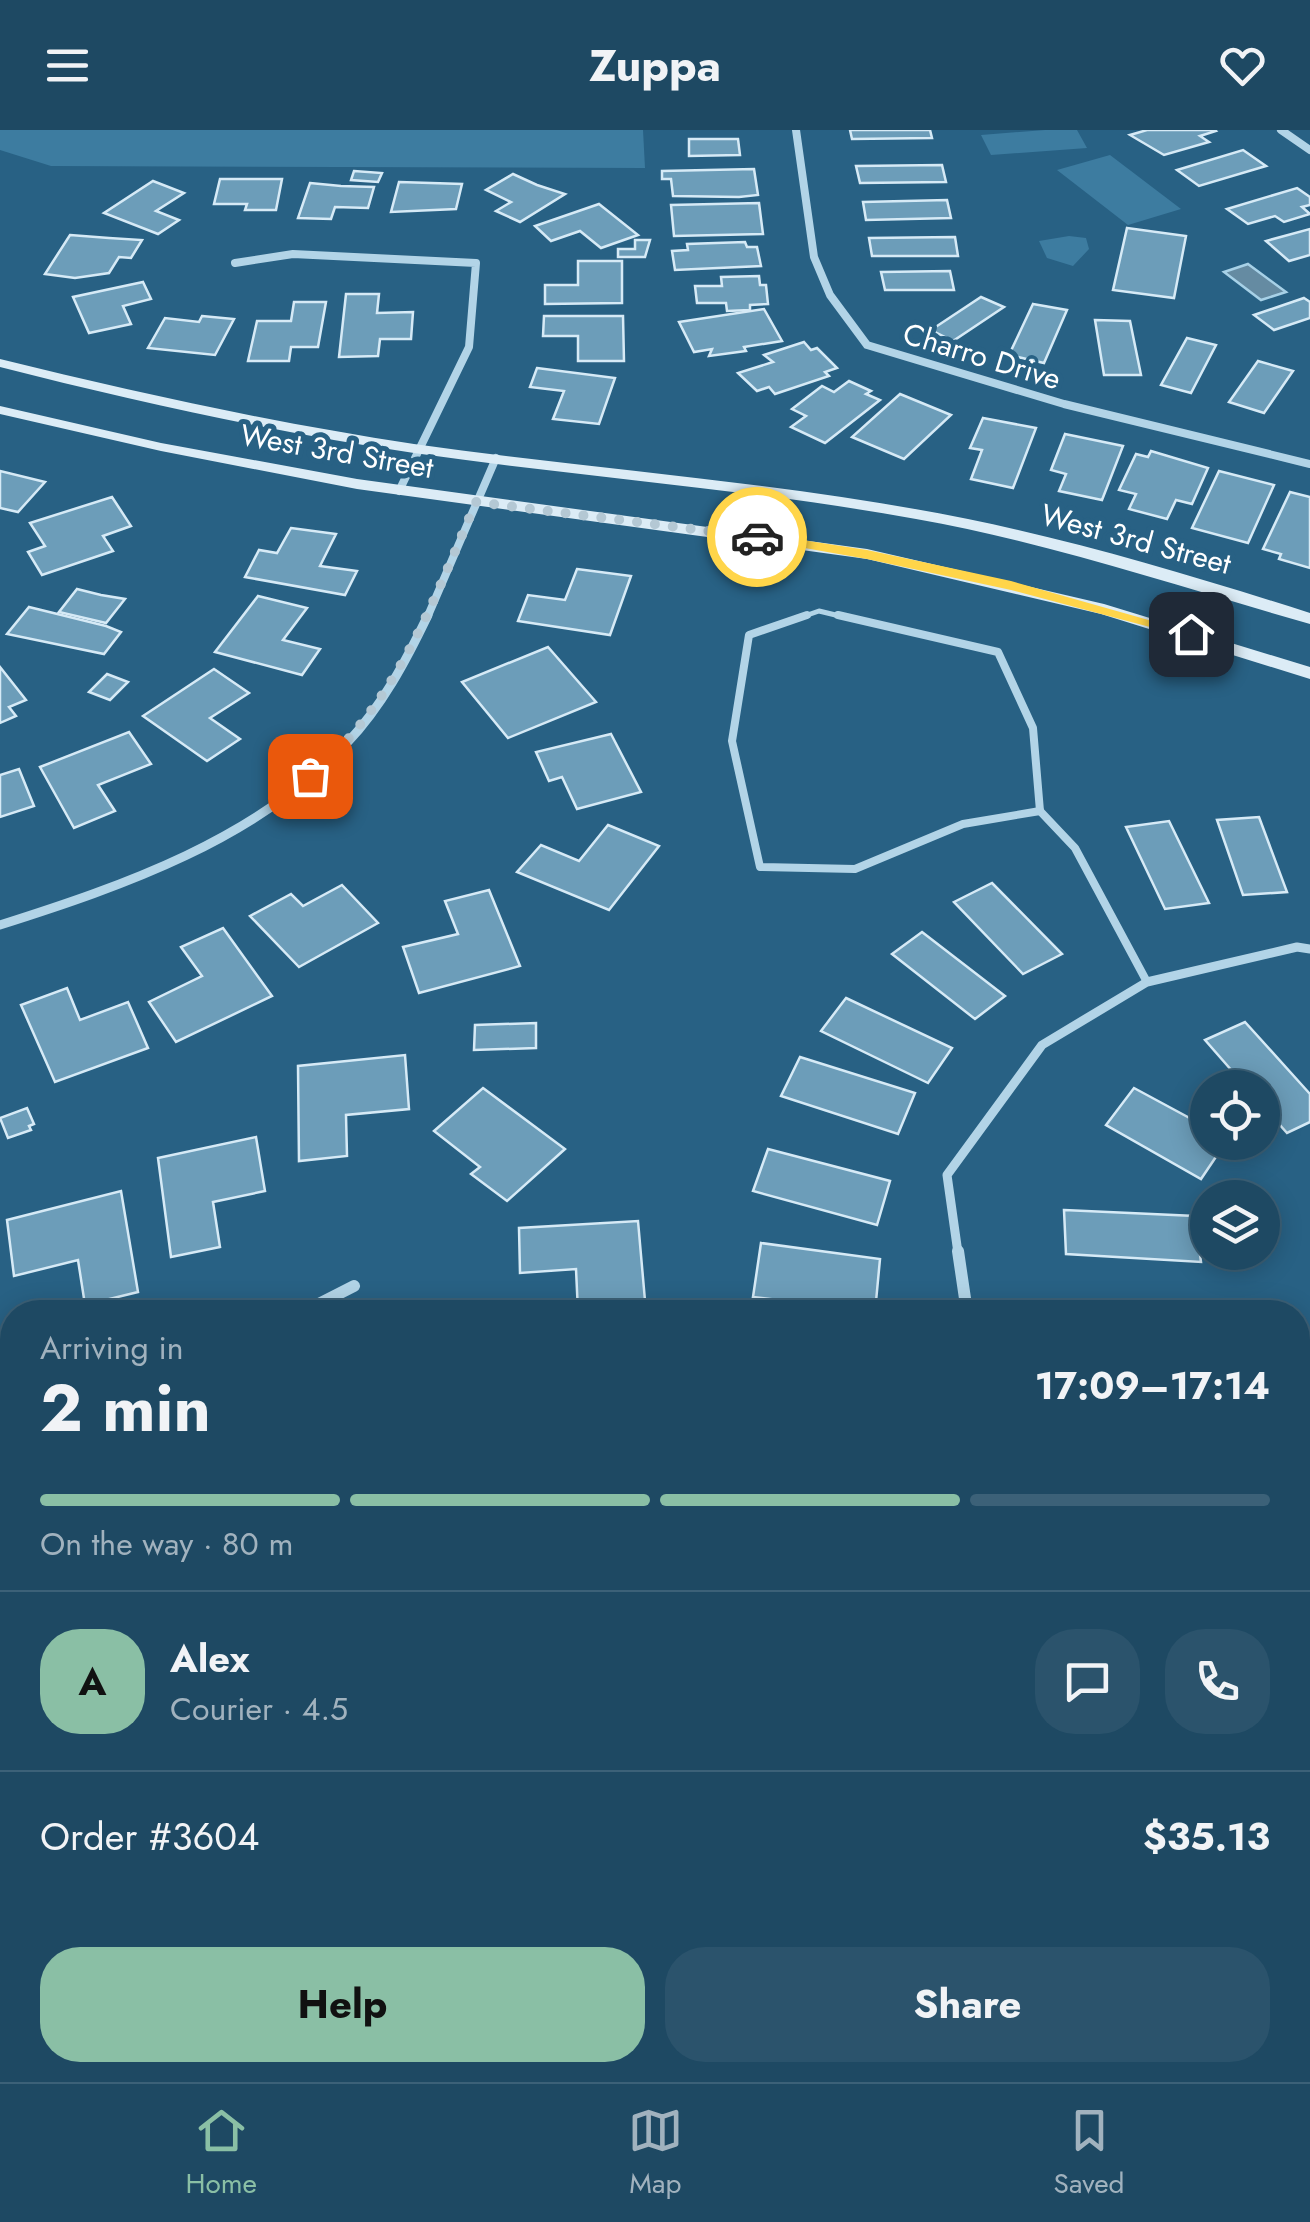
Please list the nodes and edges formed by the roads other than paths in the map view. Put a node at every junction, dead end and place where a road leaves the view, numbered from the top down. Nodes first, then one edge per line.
1 (796, 130) edge
2 (1281, 130) edge
3 (1310, 150) edge
4 (235, 263) dead end
5 (0, 363) edge
6 (0, 410) edge
7 (419, 448) junction
8 (496, 458) junction
9 (1310, 464) edge
10 (399, 491) junction
11 (476, 502) junction
12 (1310, 619) edge
13 (1310, 672) edge
14 (1040, 811) junction
15 (0, 925) edge
16 (1310, 949) edge
17 (1147, 982) junction
18 (354, 1286) dead end
19 (327, 1300) edge
20 (964, 1300) edge

1 - 9 street, Charro Drive
2 - 3 street
4 - 7 street
5 - 7 main road, West 3rd Street
6 - 10 main road, West 3rd Street
7 - 8 main road, West 3rd Street
7 - 10 street
8 - 11 street
8 - 12 main road, West 3rd Street
10 - 11 main road, West 3rd Street
11 - 13 main road, West 3rd Street
11 - 15 street
14 - 14 lane
14 - 17 lane
16 - 17 street
17 - 20 street
18 - 19 street

